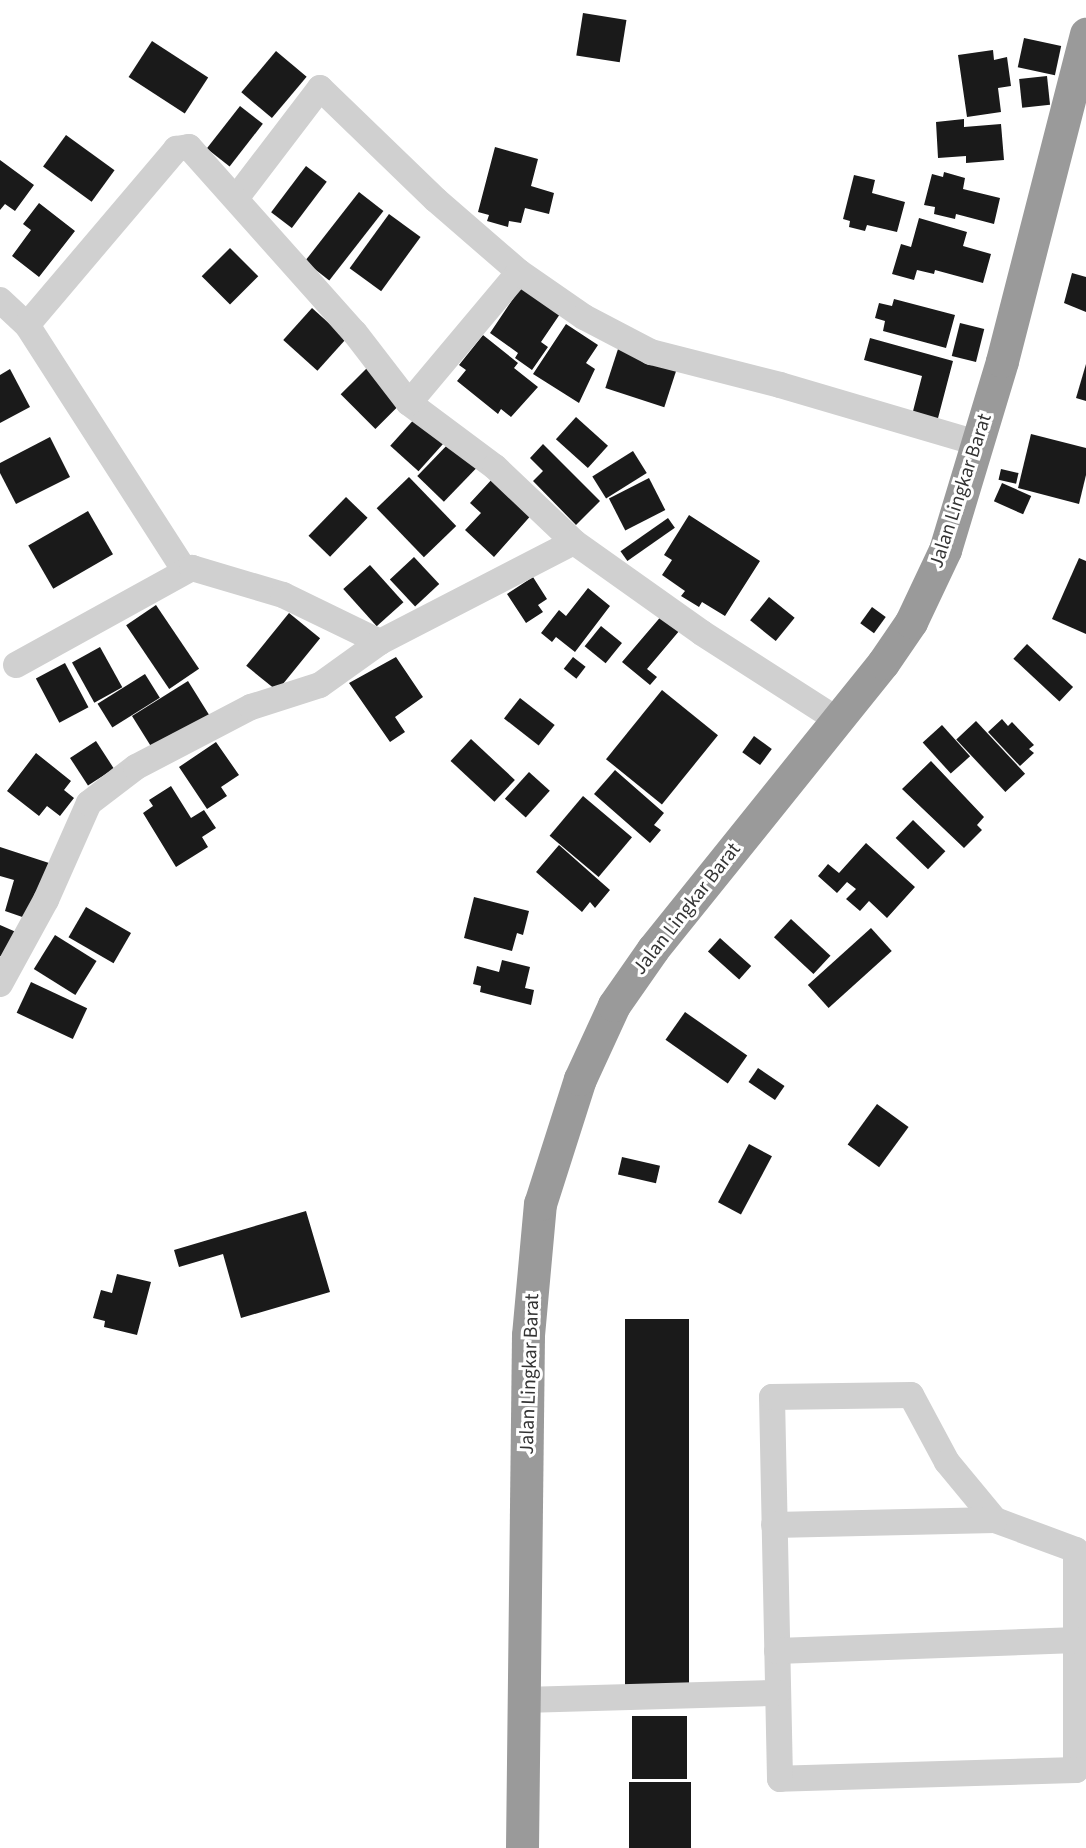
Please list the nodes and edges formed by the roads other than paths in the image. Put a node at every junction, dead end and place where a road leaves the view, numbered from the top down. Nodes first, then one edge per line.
1 (1086, 34) edge
2 (237, 197) junction
3 (519, 272) junction
4 (0, 300) edge
5 (27, 325) junction
6 (410, 403) junction
7 (977, 443) junction
8 (574, 542) junction
9 (183, 570) junction
10 (380, 642) junction
11 (16, 665) dead end
12 (839, 722) junction
13 (0, 984) edge
14 (995, 1520) junction
15 (774, 1525) junction
16 (1077, 1640) junction
17 (777, 1651) junction
18 (778, 1693) junction
19 (523, 1700) junction
20 (522, 1848) edge

1 - 7 highway, Jalan Lingkar Barat
2 - 3 street
2 - 5 street
2 - 6 street
3 - 6 street
3 - 7 street
4 - 5 street
5 - 9 street
6 - 8 street
7 - 12 highway, Jalan Lingkar Barat
8 - 10 street
8 - 12 street
9 - 10 street
9 - 11 street
10 - 13 street
12 - 19 highway, Jalan Lingkar Barat
14 - 15 street
14 - 15 street
14 - 16 street
15 - 17 street
16 - 17 street
16 - 18 street
17 - 18 street
18 - 19 street
19 - 20 highway, Jalan Lingkar Barat

